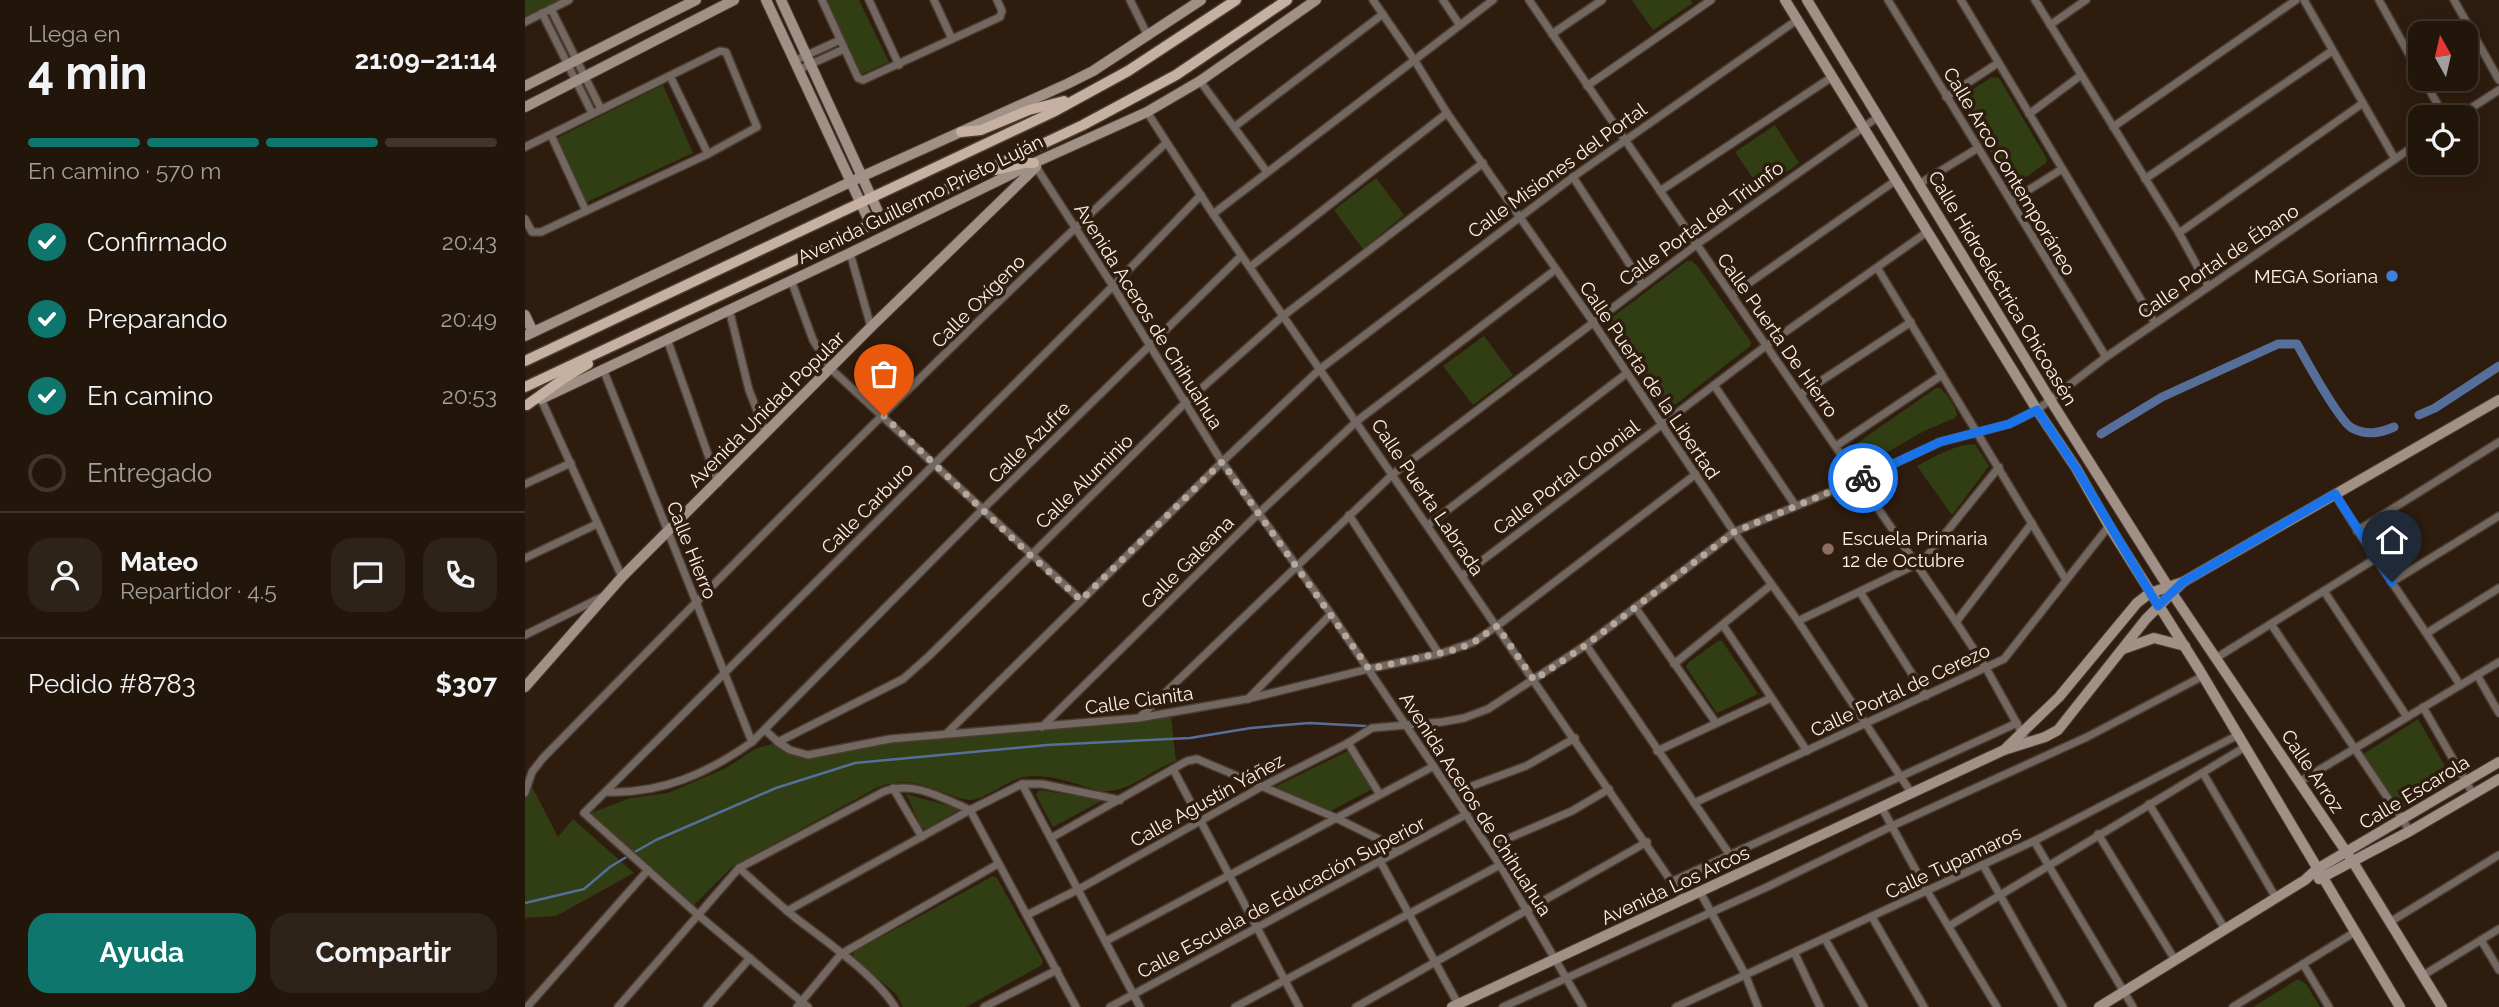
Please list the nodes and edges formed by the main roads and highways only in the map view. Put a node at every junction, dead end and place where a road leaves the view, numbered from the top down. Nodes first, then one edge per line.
1 (1222, 0) edge
2 (1236, 0) edge
3 (1287, 0) edge
4 (1190, 32) junction
5 (1080, 97) junction
6 (961, 132) road end
7 (1035, 165) road end
8 (963, 180) junction
9 (615, 344) junction
10 (525, 361) edge
11 (525, 387) edge
12 (526, 406) edge

1 - 4 main road
2 - 4 main road, Avenida Guillermo Prieto Luján
3 - 8 main road, Avenida Guillermo Prieto Luján
4 - 5 main road, Avenida Guillermo Prieto Luján
5 - 6 main road
5 - 10 main road, Avenida Guillermo Prieto Luján
7 - 8 main road
8 - 9 main road, Avenida Guillermo Prieto Luján
9 - 11 main road, Avenida Guillermo Prieto Luján
9 - 12 main road

